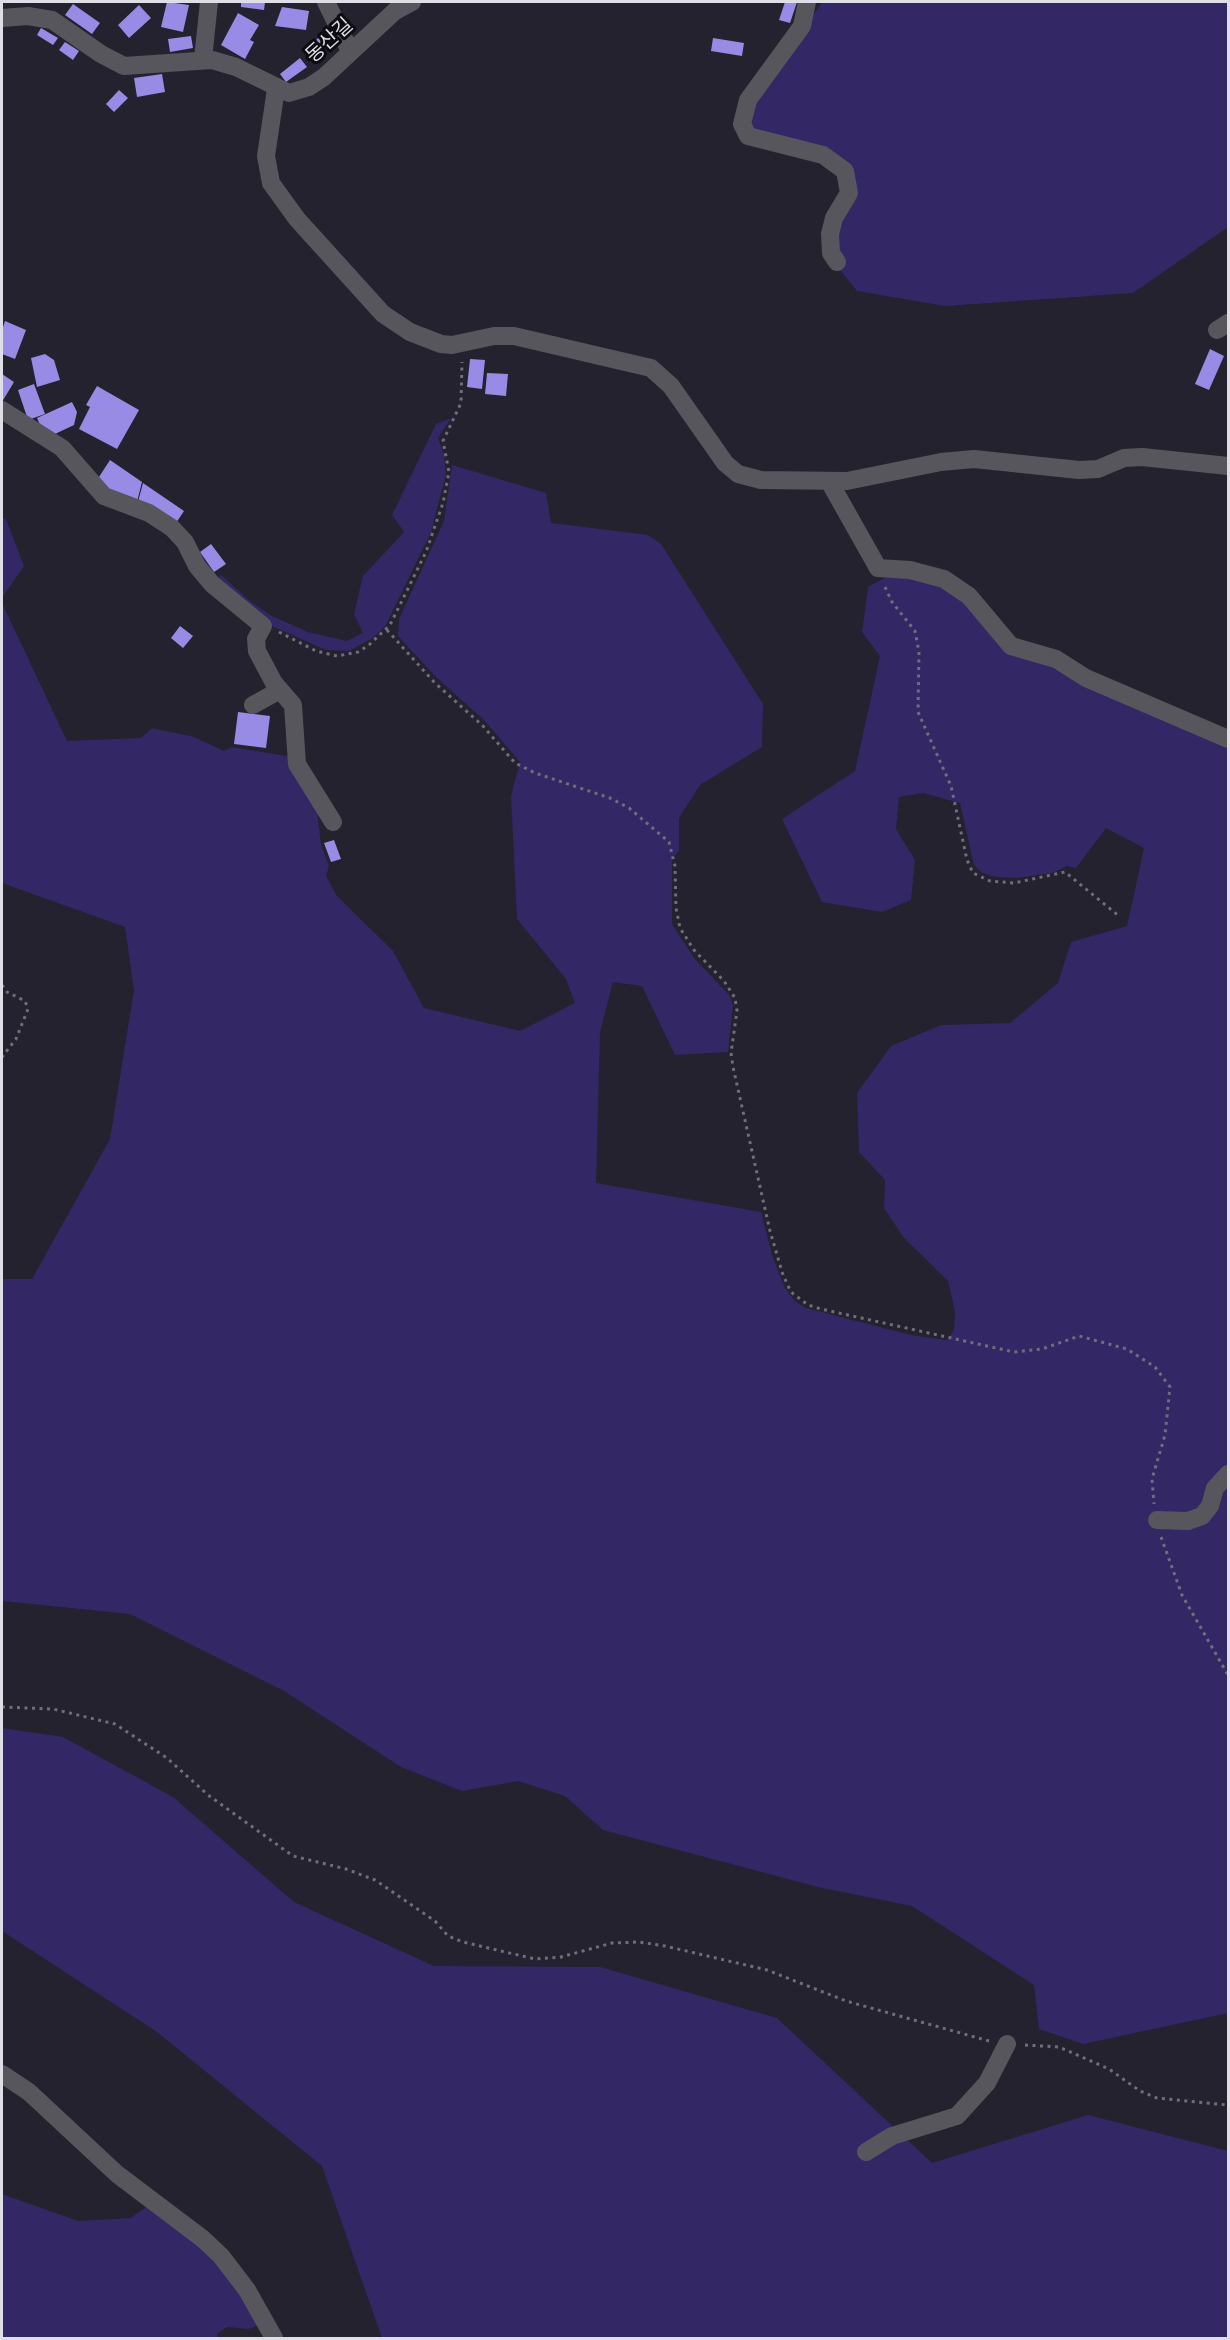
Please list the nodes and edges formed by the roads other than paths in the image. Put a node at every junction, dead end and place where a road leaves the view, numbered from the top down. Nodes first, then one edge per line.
1 (209, 2) edge
2 (326, 2) edge
3 (412, 2) edge
4 (807, 2) edge
5 (2, 18) edge
6 (350, 51) junction
7 (203, 59) junction
8 (276, 89) junction
9 (837, 262) dead end
10 (2, 410) edge
11 (1228, 466) edge
12 (829, 481) junction
13 (280, 690) junction
14 (253, 705) dead end
15 (1228, 740) edge
16 (333, 822) dead end
17 (1228, 1474) edge
18 (1157, 1520) road end
19 (1007, 2044) road end
20 (2, 2074) edge
21 (866, 2152) dead end
22 (274, 2338) edge

1 - 7 street
2 - 6 street
3 - 6 street, 동산길
4 - 9 street
5 - 7 street
6 - 8 street, 동산길
7 - 8 street
8 - 12 street
10 - 13 street
11 - 12 street
12 - 15 street
13 - 14 street
13 - 16 street
17 - 18 street
19 - 21 street
20 - 22 street

